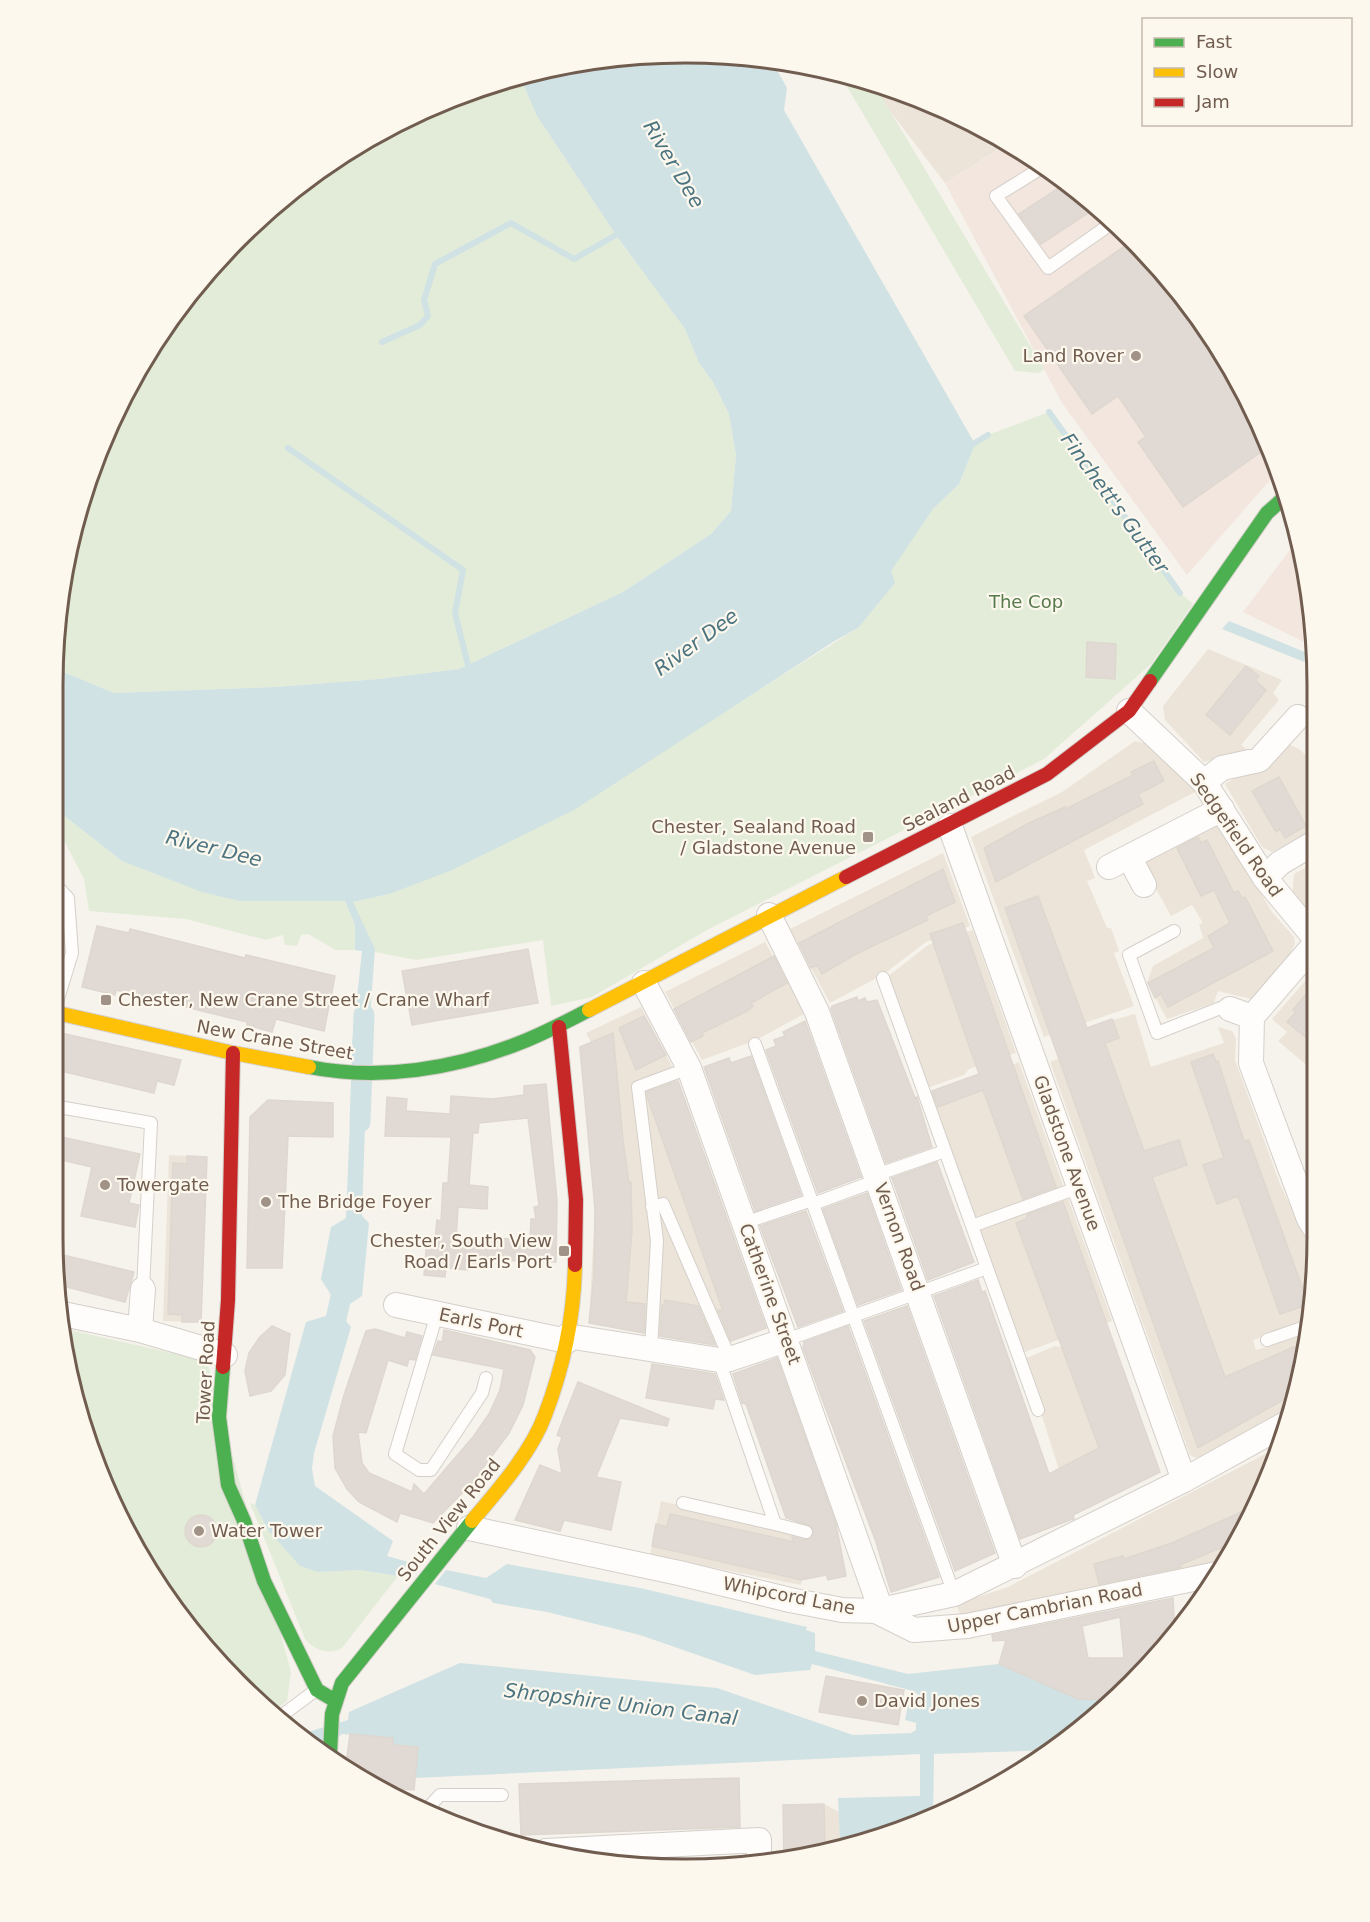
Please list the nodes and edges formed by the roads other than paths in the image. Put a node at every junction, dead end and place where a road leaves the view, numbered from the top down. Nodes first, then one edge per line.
1 (1036, 171) edge
2 (1106, 227) edge
3 (1279, 502) edge
4 (1129, 711) junction
5 (1298, 717) dead end
6 (1204, 782) junction
7 (1222, 809) junction
8 (950, 826) junction
9 (1307, 847) edge
10 (1264, 878) junction
11 (1144, 885) dead end
12 (63, 893) edge
13 (769, 915) junction
14 (63, 923) edge
15 (70, 925) junction
16 (1307, 929) edge
17 (1174, 931) dead end
18 (1307, 952) edge
19 (883, 978) dead end
20 (63, 981) edge
21 (644, 984) junction
22 (1241, 1013) junction
23 (63, 1014) edge
24 (559, 1027) junction
25 (755, 1044) dead end
26 (233, 1053) junction
27 (689, 1068) junction
28 (63, 1108) edge
29 (945, 1151) junction
30 (877, 1178) junction
31 (1080, 1187) junction
32 (813, 1202) junction
33 (652, 1207) junction
34 (1307, 1207) edge
35 (744, 1222) junction
36 (972, 1226) junction
37 (987, 1268) junction
38 (143, 1289) joint
39 (920, 1293) junction
40 (396, 1305) dead end
41 (437, 1314) junction
42 (68, 1315) edge
43 (854, 1315) junction
44 (1300, 1329) edge
45 (140, 1330) junction
46 (567, 1339) junction
47 (786, 1340) junction
48 (1267, 1340) dead end
49 (651, 1350) junction
50 (225, 1355) junction
51 (725, 1360) junction
52 (486, 1378) dead end
53 (1038, 1410) dead end
54 (1277, 1429) edge
55 (1184, 1480) junction
56 (683, 1503) dead end
57 (775, 1524) junction
58 (469, 1528) junction
59 (806, 1532) dead end
60 (1015, 1566) junction
61 (1206, 1576) edge
62 (954, 1594) junction
63 (879, 1610) junction
64 (317, 1690) junction
65 (334, 1700) junction
66 (285, 1713) edge
67 (330, 1748) edge
68 (502, 1795) dead end
69 (431, 1805) edge
70 (578, 1849) edge
71 (759, 1855) edge

1 - 2 lane
3 - 4 street, Sealand Road
4 - 6 street, Sedgefield Road
4 - 8 street, Sealand Road
5 - 6 street
6 - 7 street, Sedgefield Road
7 - 10 street, Sedgefield Road
7 - 11 street
8 - 13 street, Sealand Road
8 - 31 street, Gladstone Avenue
9 - 10 street
10 - 16 street, Sedgefield Road
12 - 15 lane
13 - 21 street, Sealand Road
13 - 30 street, Vernon Road
14 - 15 lane
15 - 20 lane
17 - 22 lane
18 - 22 street
19 - 29 lane
21 - 24 street, Sealand Road
21 - 27 street, Catherine Street
22 - 34 street
23 - 26 street, New Crane Street
24 - 26 street, New Crane Street
24 - 46 street, South View Road
25 - 32 lane
26 - 50 street, Tower Road
27 - 33 lane
27 - 35 street, Catherine Street
28 - 38 lane
29 - 30 lane
29 - 36 lane
30 - 32 lane
30 - 39 street, Vernon Road
31 - 36 lane
31 - 55 street, Gladstone Avenue
32 - 35 lane
32 - 43 lane
33 - 49 lane
33 - 51 lane
35 - 47 street, Catherine Street
36 - 37 lane
37 - 39 lane
37 - 53 lane
38 - 45 street
39 - 43 lane
39 - 60 street, Vernon Road
40 - 41 street, Earls Port
41 - 46 street, Earls Port
41 - 52 lane
42 - 45 street
43 - 47 lane
43 - 62 lane
44 - 48 lane
45 - 50 street
46 - 49 street, Earls Port
46 - 58 street, South View Road
47 - 51 street
47 - 63 street, Catherine Street
49 - 51 street, Earls Port
50 - 64 street, Tower Road
51 - 57 lane
54 - 55 street, Whipcord Lane
55 - 60 street, Whipcord Lane
56 - 57 lane
57 - 59 lane
58 - 63 street, Whipcord Lane
58 - 65 street, South View Road
60 - 62 street, Whipcord Lane
61 - 63 street, Upper Cambrian Road
62 - 63 street, Whipcord Lane
64 - 65 street
64 - 66 lane
65 - 67 street
68 - 69 lane
70 - 71 street

